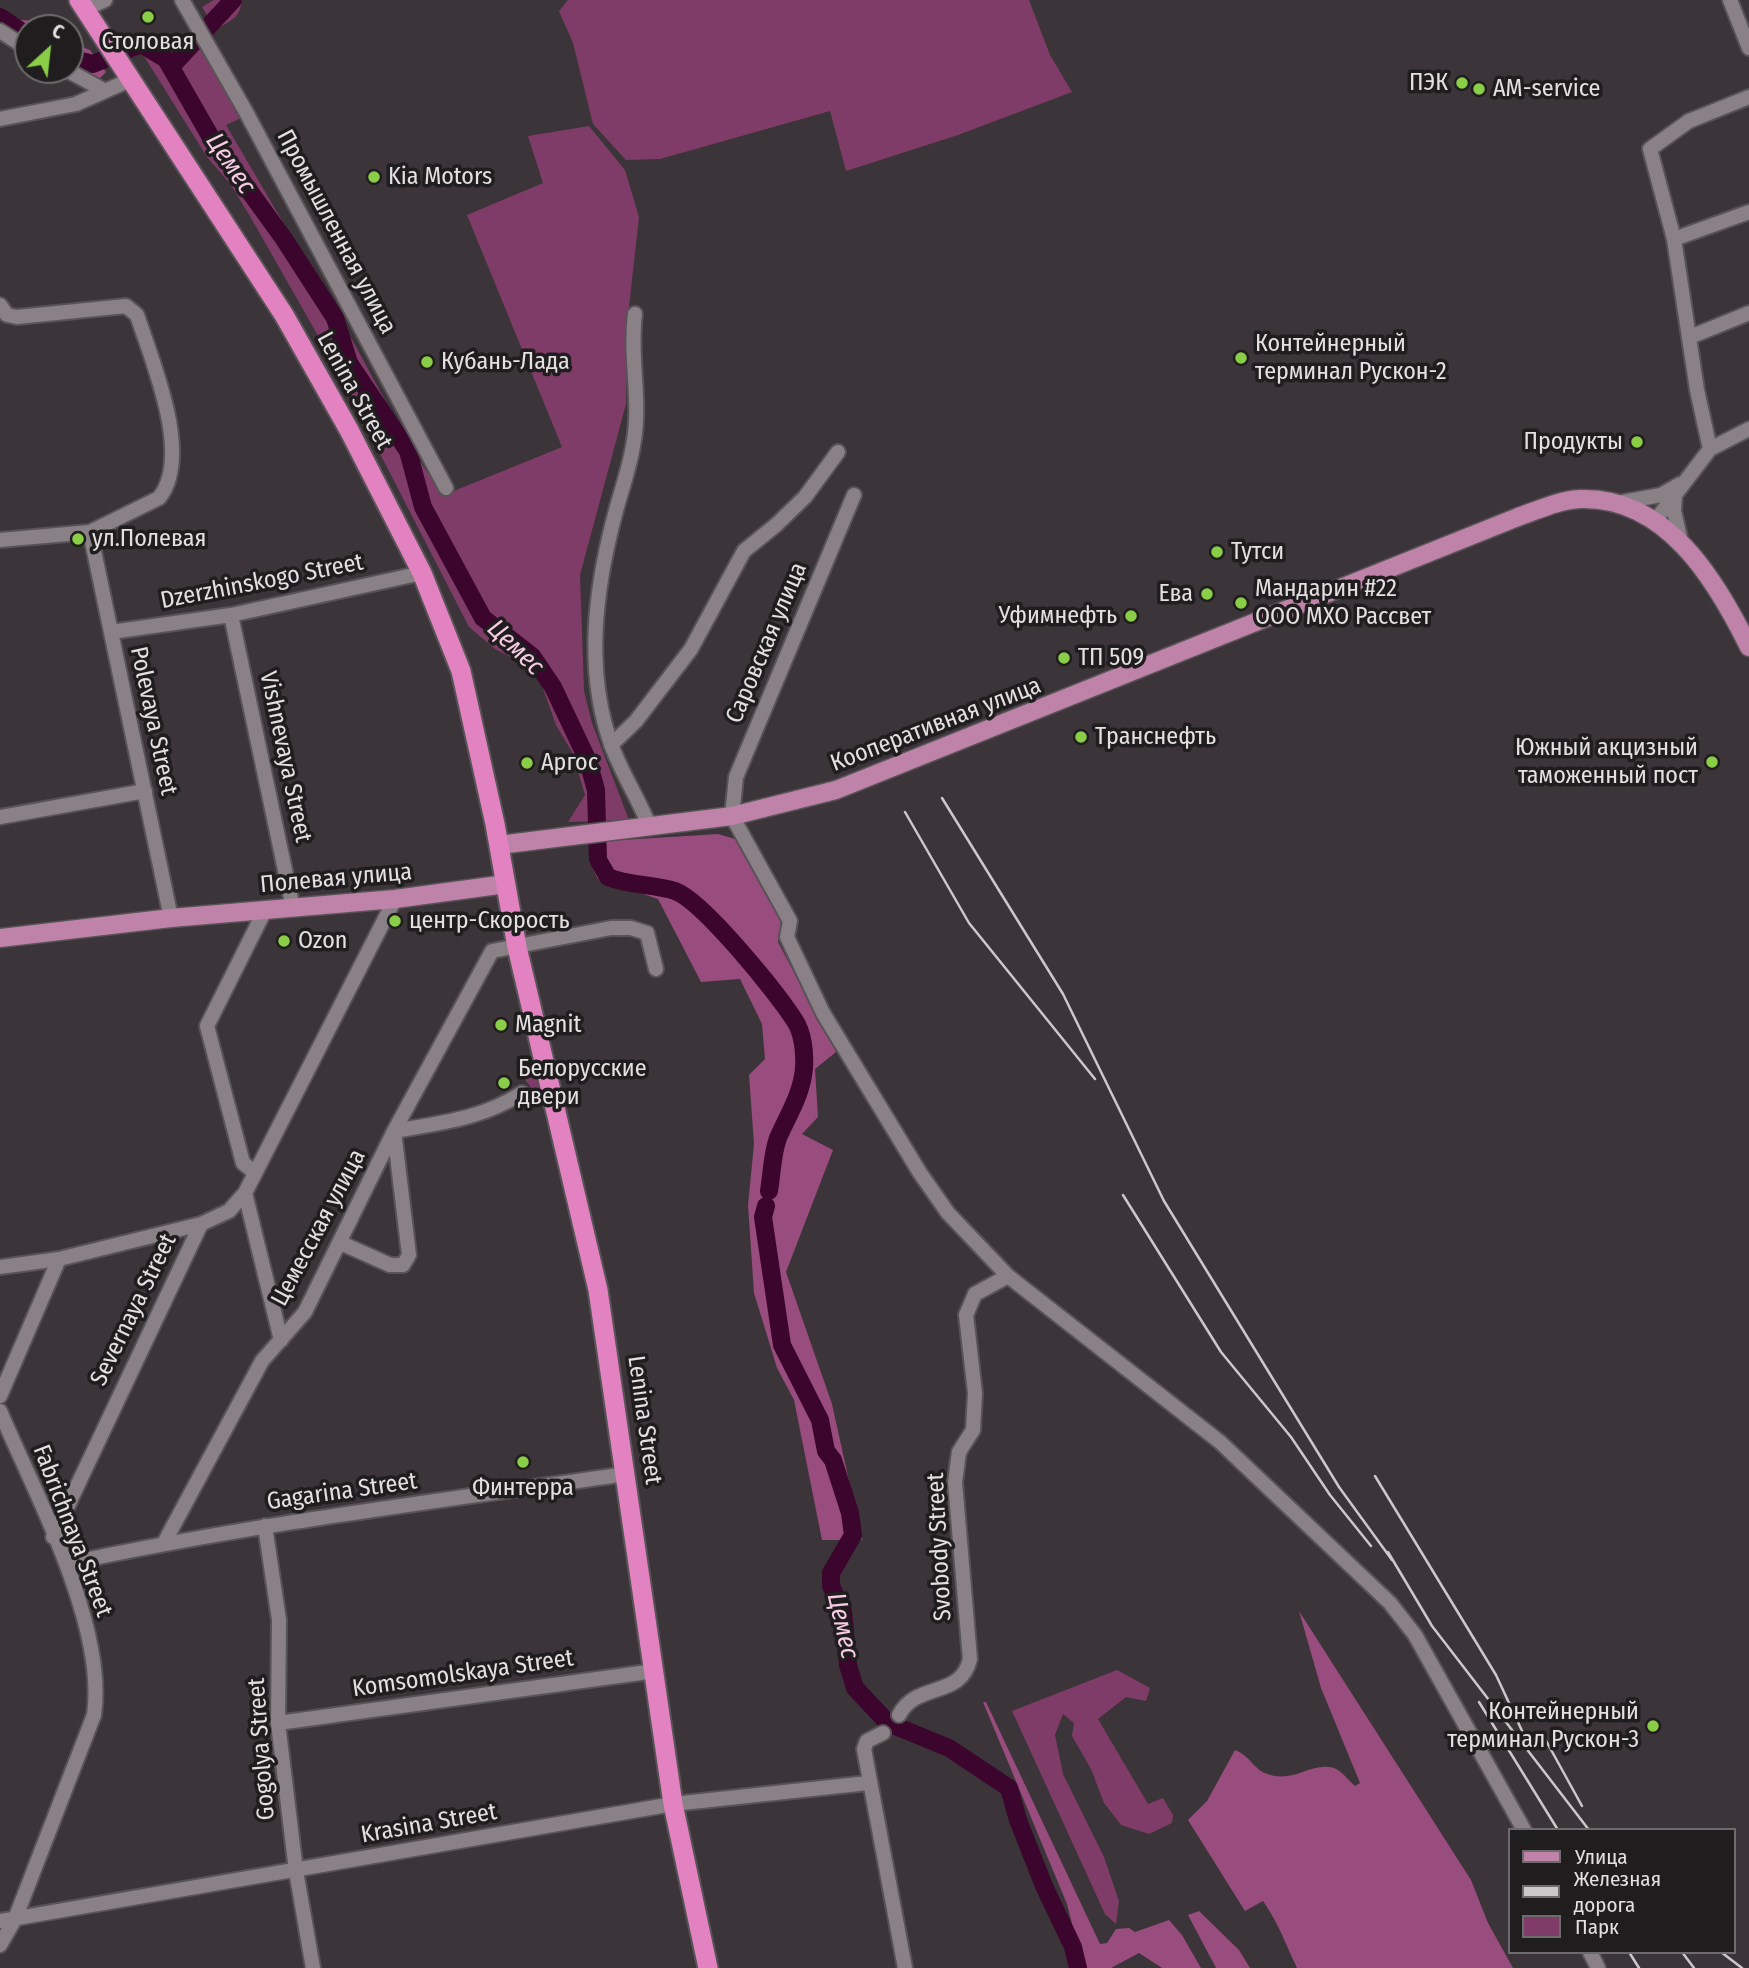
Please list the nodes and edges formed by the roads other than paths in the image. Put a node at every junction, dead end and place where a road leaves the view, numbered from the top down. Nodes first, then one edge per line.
1 (106, 0) edge
2 (182, 0) edge
3 (1730, 0) edge
4 (82, 5) edge
5 (1749, 48) edge
6 (128, 71) junction
7 (84, 79) edge
8 (105, 91) junction
9 (1749, 97) edge
10 (0, 119) edge
11 (1749, 212) edge
12 (1674, 239) junction
13 (0, 305) edge
14 (1749, 313) edge
15 (635, 314) dead end
16 (1690, 337) junction
17 (1749, 429) edge
18 (1710, 449) junction
19 (838, 452) dead end
20 (1684, 481) junction
21 (446, 488) dead end
22 (1675, 494) junction
23 (853, 495) dead end
24 (1616, 503) junction
25 (1655, 521) junction
26 (90, 532) junction
27 (0, 540) edge
28 (1681, 542) junction
29 (422, 573) junction
30 (232, 615) junction
31 (111, 632) junction
32 (1748, 644) edge
33 (611, 745) junction
34 (145, 791) junction
35 (733, 813) junction
36 (0, 817) edge
37 (649, 825) junction
38 (499, 845) junction
39 (506, 884) junction
40 (395, 899) junction
41 (293, 908) junction
42 (265, 910) junction
43 (171, 918) junction
44 (0, 938) edge
45 (517, 947) junction
46 (656, 968) dead end
47 (522, 1093) dead end
48 (394, 1131) junction
49 (254, 1172) junction
50 (245, 1193) junction
51 (201, 1224) junction
52 (341, 1243) junction
53 (59, 1259) junction
54 (0, 1267) edge
55 (1008, 1276) junction
56 (281, 1340) junction
57 (0, 1396) edge
58 (0, 1411) edge
59 (626, 1474) junction
60 (265, 1527) junction
61 (53, 1536) junction
62 (164, 1543) junction
63 (66, 1564) junction
64 (655, 1671) junction
65 (899, 1715) dead end
66 (278, 1723) junction
67 (883, 1733) dead end
68 (868, 1783) junction
69 (673, 1804) junction
70 (1523, 1828) edge
71 (296, 1871) junction
72 (15, 1919) junction
73 (0, 1921) edge
74 (0, 1945) edge
75 (313, 1968) edge
76 (708, 1968) edge
77 (905, 1968) edge

1 - 4 street
2 - 21 street, Промышленная улица
3 - 5 street
4 - 6 highway, Lenina Street
6 - 8 street
6 - 29 highway, Lenina Street
7 - 8 street
8 - 10 street
9 - 12 street
11 - 12 street
12 - 16 street
13 - 26 street
14 - 16 street
15 - 33 street
16 - 18 street
17 - 18 street
18 - 20 street
19 - 33 street
20 - 22 street
20 - 24 street
22 - 25 street
22 - 28 street
23 - 35 street, Саровская улица
24 - 25 main road, Кооперативная улица
24 - 35 main road, Кооперативная улица
25 - 28 main road, Кооперативная улица
26 - 27 street
26 - 31 street, Polevaya Street
28 - 32 main road, Кооперативная улица
29 - 30 street, Dzerzhinskogo Street
29 - 38 highway, Lenina Street
30 - 31 street, Dzerzhinskogo Street
30 - 41 street, Vishnevaya Street
31 - 34 street, Polevaya Street
33 - 37 street
34 - 36 street
34 - 43 street, Polevaya Street
35 - 37 main road, Кооперативная улица
35 - 55 street
37 - 38 main road, Кооперативная улица
38 - 39 highway, Lenina Street
39 - 40 main road, Полевая улица
39 - 45 highway, Lenina Street
40 - 41 main road, Полевая улица
40 - 49 street, Severnaya Street
41 - 42 main road, Полевая улица
42 - 43 main road, Полевая улица
42 - 49 street
43 - 44 main road, Полевая улица
45 - 46 street
45 - 48 street, Цемесская улица
45 - 59 highway, Lenina Street
47 - 48 street
48 - 52 street, Цемесская улица
48 - 52 street
49 - 50 street, Severnaya Street
50 - 51 street, Severnaya Street
50 - 56 street
51 - 53 street
51 - 61 street, Severnaya Street
52 - 56 street, Цемесская улица
53 - 54 street
53 - 57 street
55 - 65 street, Svobody Street
55 - 70 street
56 - 62 street, Цемесская улица
58 - 61 street, Fabrichnaya Street
59 - 60 street, Gagarina Street
59 - 64 highway, Lenina Street
60 - 62 street, Gagarina Street
60 - 66 street, Gogolya Street
61 - 63 street, Fabrichnaya Street
62 - 63 street, Gagarina Street
63 - 72 street, Fabrichnaya Street
64 - 66 street, Komsomolskaya Street
64 - 69 highway, Lenina Street
66 - 71 street, Gogolya Street
67 - 68 street
68 - 69 street, Krasina Street
68 - 77 street
69 - 71 street, Krasina Street
69 - 76 highway, Lenina Street
71 - 72 street, Krasina Street
71 - 75 street, Gogolya Street
72 - 73 street, Krasina Street
72 - 74 street, Fabrichnaya Street

